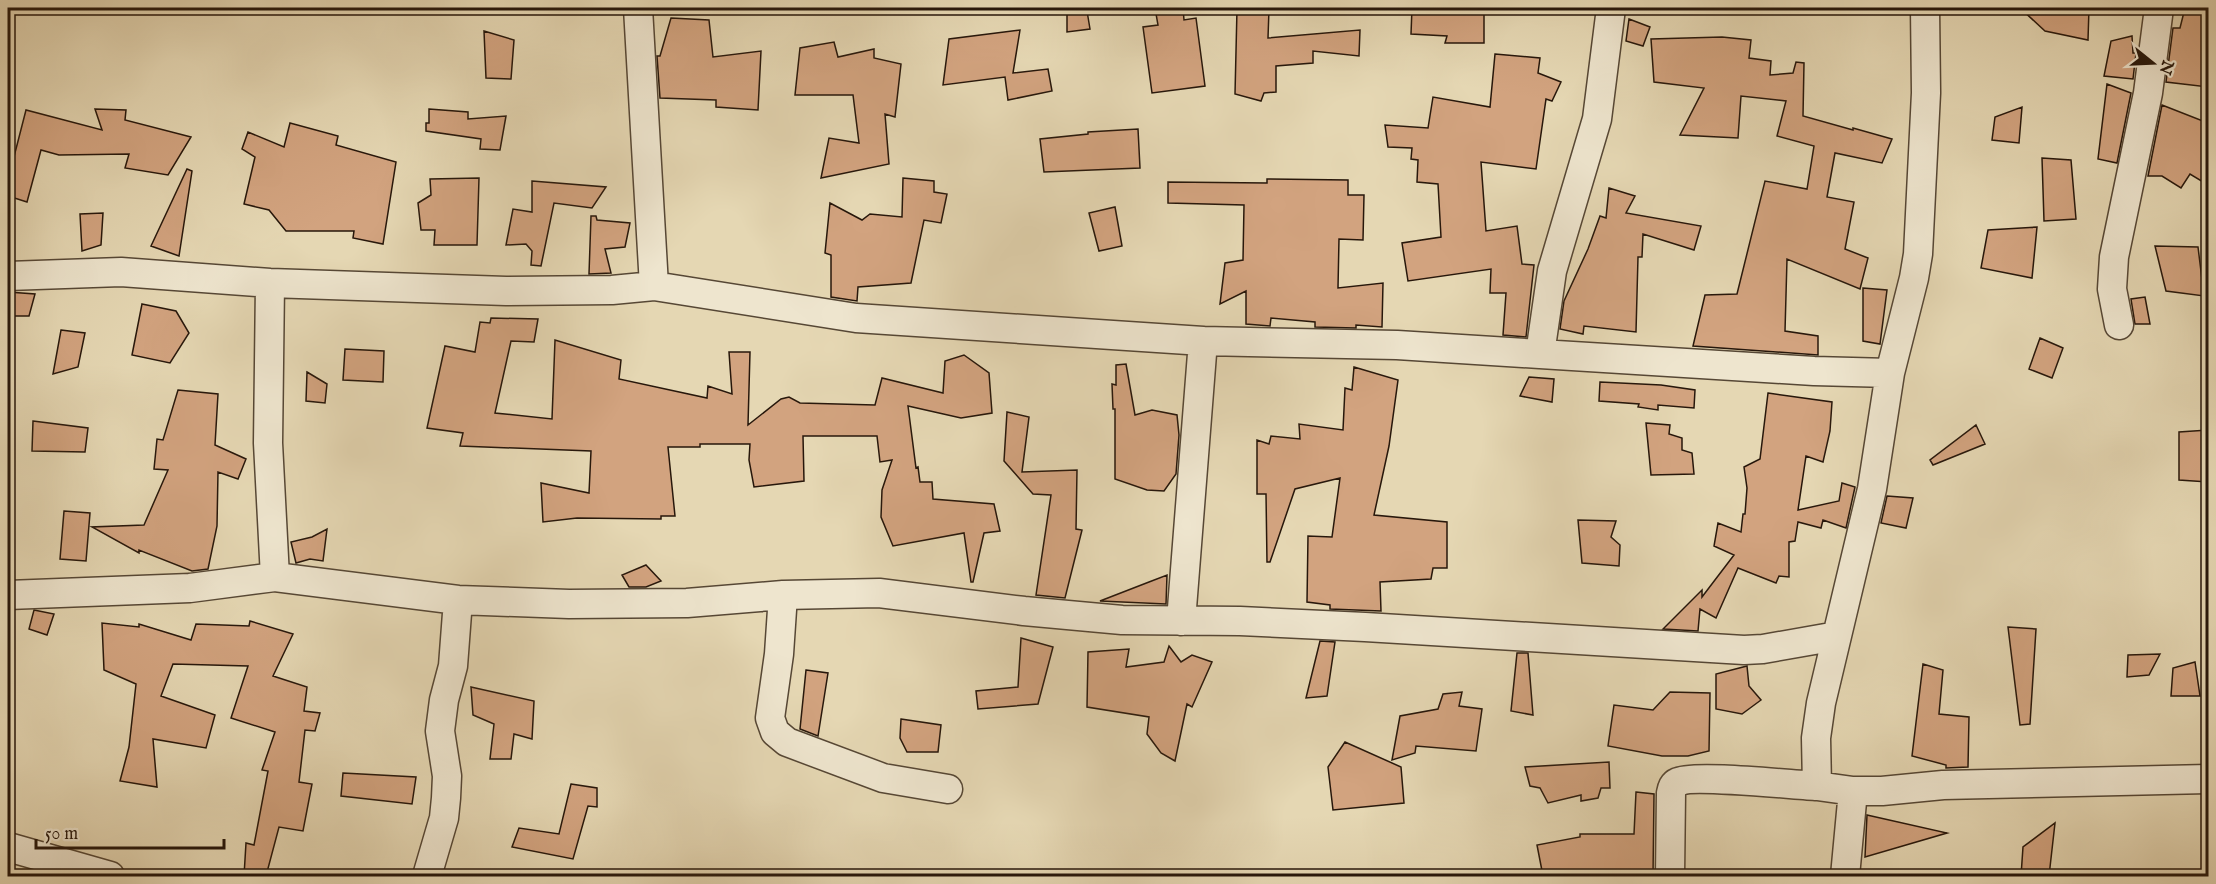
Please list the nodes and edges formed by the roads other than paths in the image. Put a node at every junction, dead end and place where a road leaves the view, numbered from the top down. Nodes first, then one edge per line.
1 (638, 8) edge
2 (1611, 8) edge
3 (1925, 8) edge
4 (2159, 8) edge
5 (8, 276) edge
6 (270, 283) junction
7 (654, 286) junction
8 (2119, 325) dead end
9 (1203, 341) junction
10 (1540, 354) junction
11 (1890, 373) junction
12 (275, 578) junction
13 (8, 595) edge
14 (783, 595) junction
15 (458, 600) junction
16 (1181, 621) junction
17 (1837, 636) junction
18 (2208, 779) edge
19 (1817, 786) junction
20 (948, 789) dead end
21 (1853, 791) junction
22 (8, 847) edge
23 (110, 876) edge
24 (427, 876) edge
25 (1670, 876) edge
26 (1845, 876) edge

1 - 7 street
2 - 10 street
3 - 11 street
4 - 8 street
5 - 6 street
6 - 7 street
6 - 12 street
7 - 9 street
9 - 10 street
9 - 16 street
10 - 11 street
11 - 17 street
12 - 13 street
12 - 15 street
14 - 15 street
14 - 16 street
14 - 20 street
15 - 24 street
16 - 17 street
17 - 19 street
18 - 21 street
19 - 21 street
19 - 25 street
21 - 26 street
22 - 23 street

